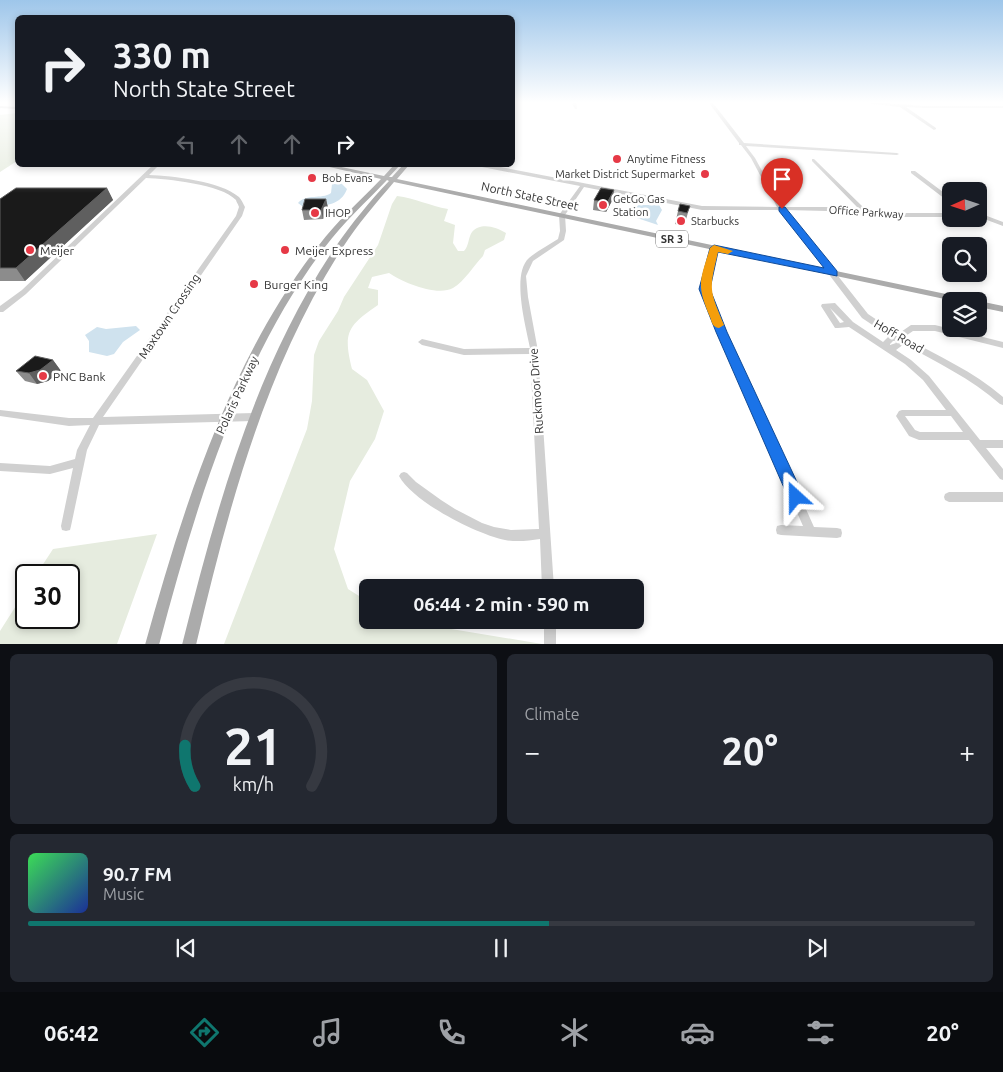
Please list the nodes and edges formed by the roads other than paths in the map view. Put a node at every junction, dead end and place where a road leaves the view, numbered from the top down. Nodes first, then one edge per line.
1 (733, 133) edge
2 (741, 144) junction
3 (897, 154) dead end
4 (814, 160) dead end
5 (153, 167) edge
6 (334, 167) edge
7 (396, 167) edge
8 (403, 167) edge
9 (492, 167) edge
10 (913, 172) dead end
11 (146, 176) junction
12 (388, 178) junction
13 (582, 186) junction
14 (942, 194) edge
15 (782, 209) junction
16 (861, 212) junction
17 (942, 215) edge
18 (562, 216) junction
19 (988, 218) edge
20 (1003, 224) edge
21 (714, 248) junction
22 (833, 274) junction
23 (942, 296) edge
24 (987, 306) edge
25 (1003, 309) edge
26 (0, 310) edge
27 (850, 324) dead end
28 (898, 338) junction
29 (422, 342) dead end
30 (1003, 345) edge
31 (887, 348) junction
32 (534, 351) junction
33 (1003, 402) edge
34 (0, 413) edge
35 (954, 413) junction
36 (254, 417) junction
37 (226, 418) junction
38 (96, 421) junction
39 (971, 436) junction
40 (978, 444) junction
41 (1003, 444) edge
42 (79, 462) junction
43 (0, 467) edge
44 (404, 476) dead end
45 (1003, 476) edge
46 (949, 497) dead end
47 (1003, 497) edge
48 (66, 526) dead end
49 (784, 530) dead end
50 (811, 532) junction
51 (837, 533) dead end
52 (544, 534) junction
53 (547, 579) edge
54 (550, 629) edge
55 (152, 644) edge
56 (189, 644) edge
57 (550, 644) edge

1 - 2 street, Hoff Road
2 - 3 street
2 - 15 street, Hoff Road
4 - 16 street
5 - 11 street
6 - 12 main road, North State Street / SR 3
7 - 12 main road
8 - 12 main road
9 - 13 street, Office Parkway
10 - 14 street
11 - 26 street
11 - 38 street, Maxtown Crossing
12 - 18 main road, North State Street / SR 3
12 - 36 main road, Polaris Parkway
12 - 37 main road, Polaris Parkway
13 - 15 street, Office Parkway
13 - 18 street
15 - 16 street, Office Parkway
15 - 22 street, Hoff Road
16 - 17 street, Office Parkway
18 - 21 main road, North State Street / SR 3
18 - 32 street, Ruckmoor Drive
19 - 20 street
21 - 22 main road, North State Street / SR 3
21 - 50 street
22 - 23 main road, North State Street / SR 3
22 - 28 street, Hoff Road
24 - 25 main road
27 - 31 street
28 - 30 street
28 - 31 street
28 - 33 street, Hoff Road
29 - 32 street
31 - 35 street
32 - 52 street, Ruckmoor Drive
34 - 38 street
35 - 39 street
35 - 39 street
36 - 37 street
36 - 56 main road, Polaris Parkway
37 - 38 street
37 - 55 main road, Polaris Parkway
38 - 42 street, Maxtown Crossing
39 - 40 street
40 - 41 street
40 - 45 street
42 - 43 street
42 - 48 street, Maxtown Crossing
44 - 52 street
46 - 47 street
49 - 50 street
50 - 51 street
52 - 53 street, Ruckmoor Drive
54 - 57 street

